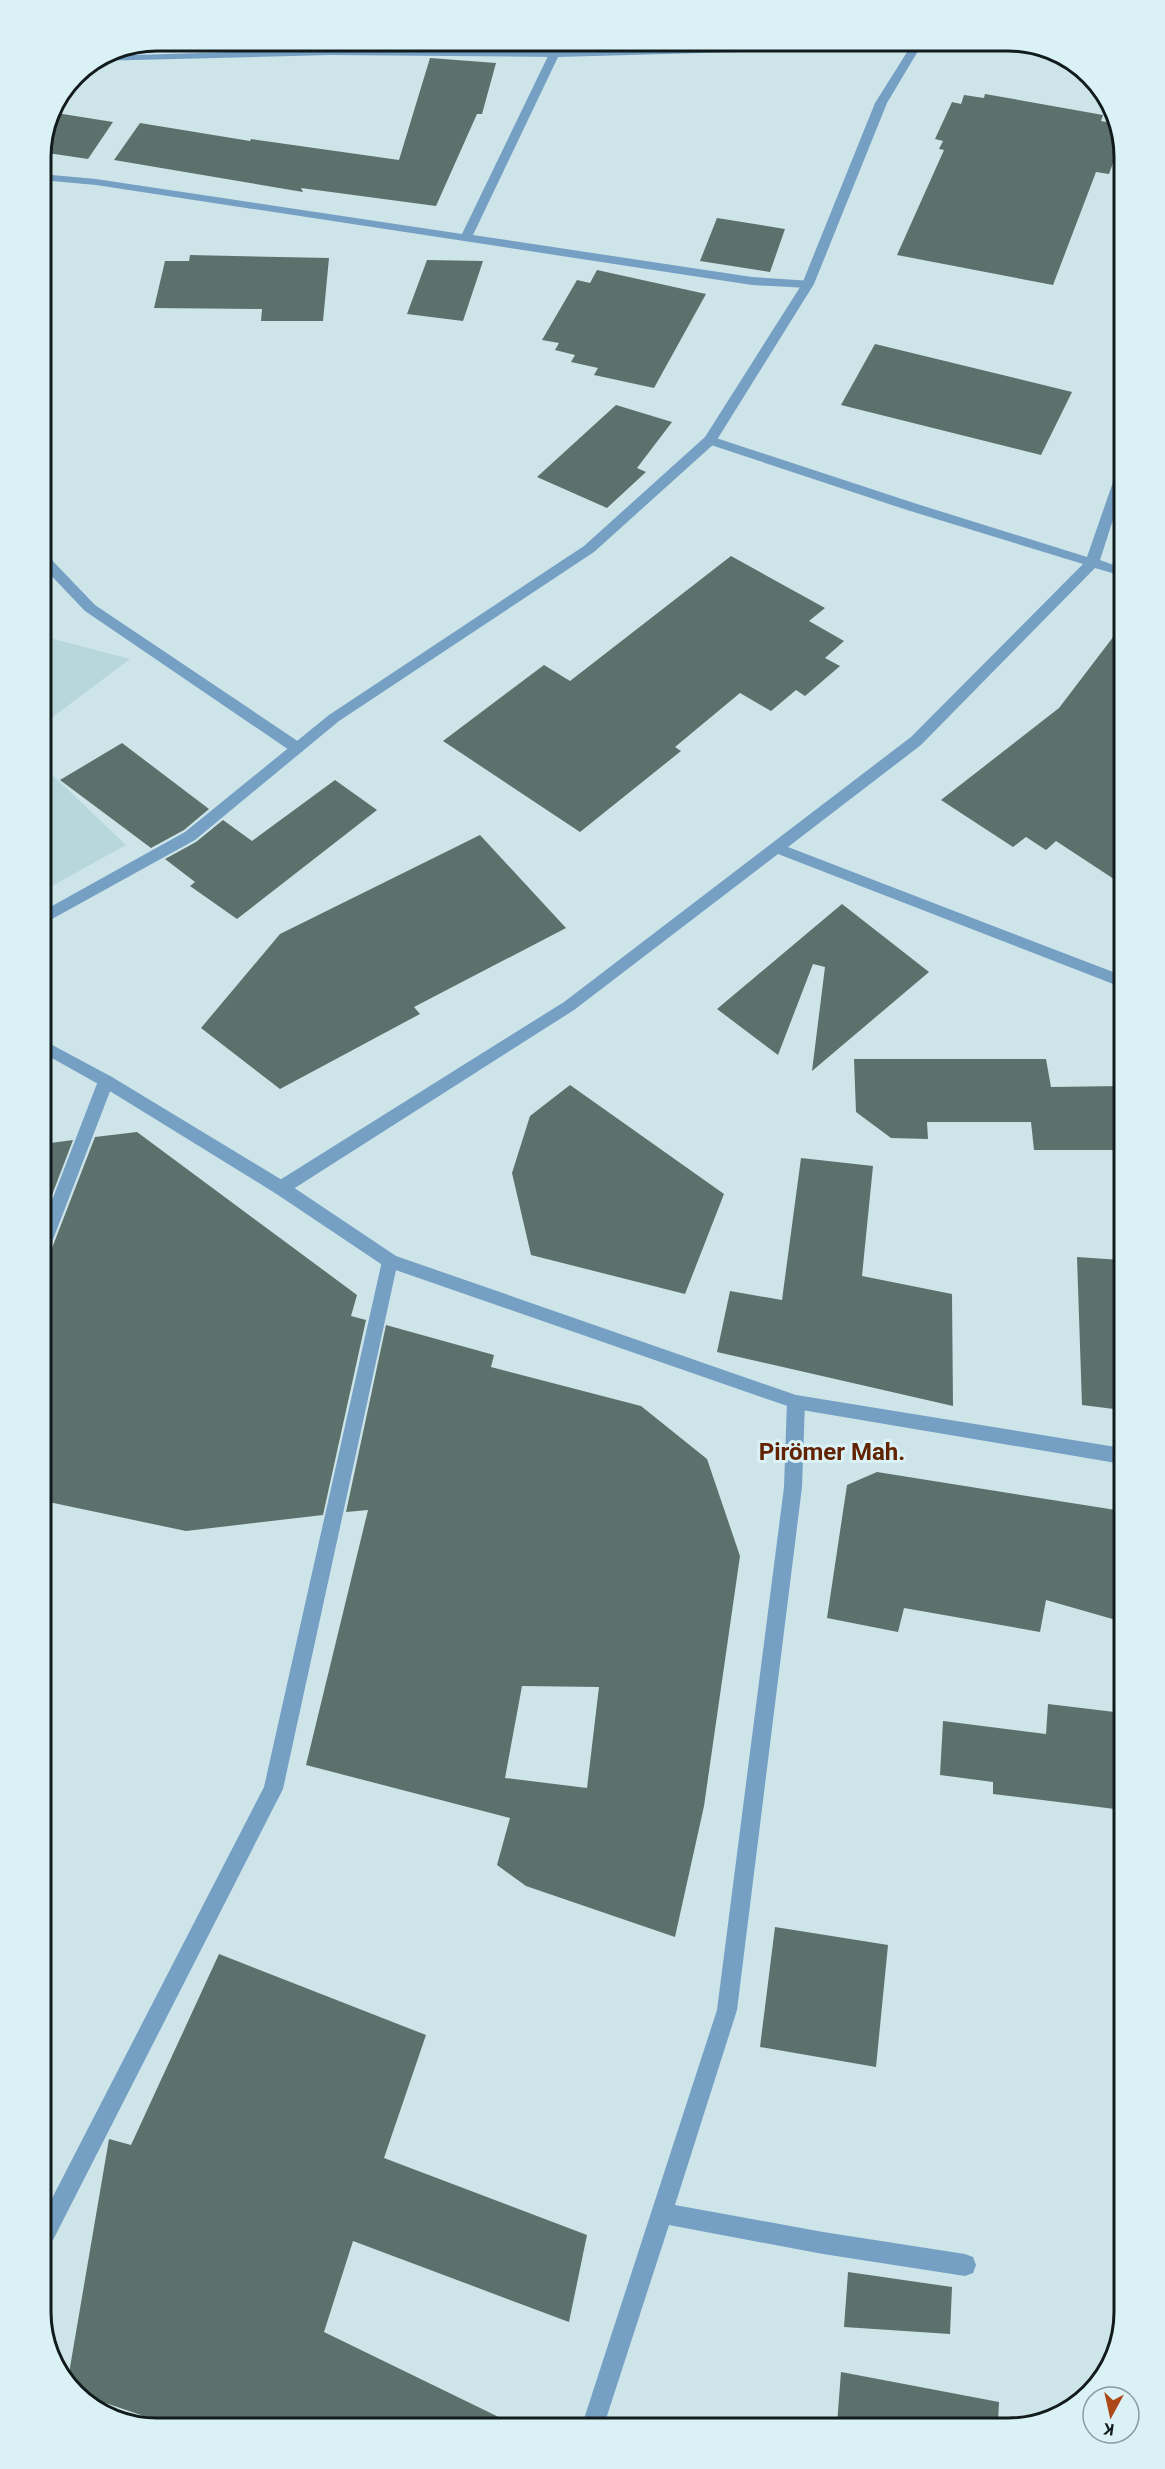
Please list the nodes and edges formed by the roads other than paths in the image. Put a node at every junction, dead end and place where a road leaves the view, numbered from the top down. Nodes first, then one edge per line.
1 (554, 51) edge
2 (645, 51) edge
3 (913, 51) edge
4 (554, 54) junction
5 (119, 58) edge
6 (51, 178) edge
7 (466, 238) junction
8 (808, 284) junction
9 (710, 440) junction
10 (1114, 497) edge
11 (1092, 563) junction
12 (51, 569) edge
13 (1114, 570) edge
14 (297, 748) junction
15 (776, 848) junction
16 (51, 914) edge
17 (1114, 978) edge
18 (51, 1050) edge
19 (106, 1081) junction
20 (281, 1188) junction
21 (51, 1224) edge
22 (390, 1260) junction
23 (796, 1402) junction
24 (1114, 1455) edge
25 (662, 2213) junction
26 (51, 2223) edge
27 (966, 2265) dead end
28 (596, 2418) edge

1 - 4 street
2 - 4 street
3 - 8 street
4 - 5 street
4 - 7 street
6 - 7 street
7 - 8 street
8 - 9 street
9 - 11 street
9 - 14 street
10 - 11 street
11 - 13 street
11 - 15 street
12 - 14 street
14 - 16 street
15 - 17 street
15 - 20 street
18 - 19 street
19 - 20 street
19 - 21 street
20 - 22 street
22 - 23 street
22 - 26 street
23 - 24 street
23 - 25 street
25 - 27 street
25 - 28 street

